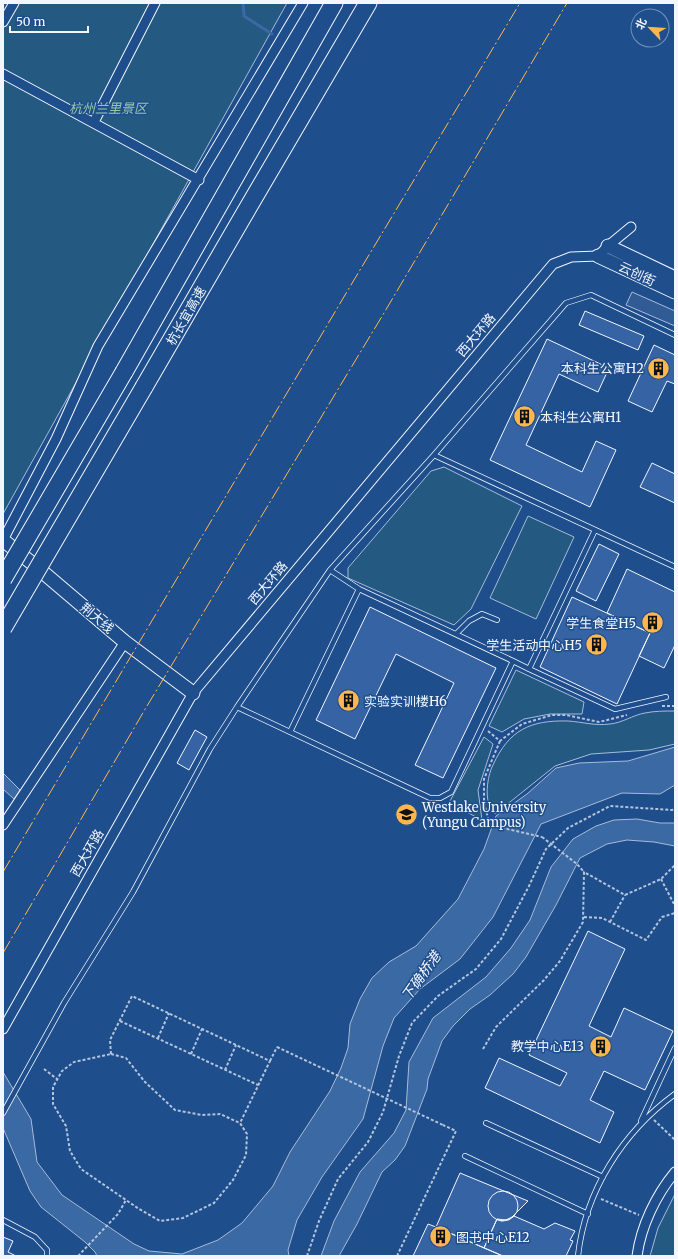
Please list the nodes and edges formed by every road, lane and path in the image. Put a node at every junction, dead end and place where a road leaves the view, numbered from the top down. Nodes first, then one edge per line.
1 (14, 3) edge
2 (155, 3) edge
3 (304, 3) edge
4 (334, 3) edge
5 (368, 3) edge
6 (381, 3) edge
7 (3, 22) edge
8 (3, 74) edge
9 (94, 122) junction
10 (199, 180) junction
11 (242, 218) junction
12 (631, 227) dead end
13 (608, 246) junction
14 (598, 256) junction
15 (675, 278) edge
16 (675, 292) edge
17 (675, 334) edge
18 (434, 455) junction
19 (595, 530) junction
20 (3, 540) edge
21 (675, 567) edge
22 (330, 570) junction
23 (3, 579) edge
24 (359, 589) junction
25 (498, 620) dead end
26 (3, 628) edge
27 (456, 634) junction
28 (125, 642) junction
29 (512, 661) junction
30 (529, 669) junction
31 (193, 693) junction
32 (666, 697) dead end
33 (660, 706) dead end
34 (675, 706) edge
35 (237, 707) junction
36 (632, 713) dead end
37 (482, 726) junction
38 (290, 732) junction
39 (500, 741) junction
40 (675, 809) edge
41 (3, 825) edge
42 (675, 865) edge
43 (584, 872) junction
44 (661, 879) junction
45 (625, 895) junction
46 (675, 906) edge
47 (675, 913) edge
48 (584, 917) junction
49 (610, 922) junction
50 (169, 1013) junction
51 (120, 1021) junction
52 (3, 1029) edge
53 (202, 1029) junction
54 (158, 1038) junction
55 (236, 1045) junction
56 (675, 1048) edge
57 (483, 1049) dead end
58 (111, 1054) junction
59 (191, 1054) junction
60 (270, 1061) junction
61 (44, 1069) dead end
62 (225, 1070) junction
63 (57, 1079) junction
64 (258, 1085) junction
65 (675, 1094) edge
66 (3, 1113) edge
67 (649, 1115) junction
68 (486, 1122) dead end
69 (240, 1123) junction
70 (639, 1126) junction
71 (675, 1140) edge
72 (465, 1156) dead end
73 (675, 1172) edge
74 (603, 1177) junction
75 (594, 1196) junction
76 (126, 1200) junction
77 (588, 1214) junction
78 (647, 1219) junction
79 (3, 1220) edge
80 (47, 1256) edge
81 (78, 1256) edge
82 (307, 1256) edge
83 (397, 1256) edge
84 (578, 1256) edge
85 (637, 1256) edge

1 - 7 street
2 - 9 street
3 - 10 street
4 - 23 highway, 杭长宜高速, bridge
5 - 11 highway, 杭长宜高速
6 - 11 highway
8 - 9 street
9 - 10 street
10 - 20 street
11 - 26 highway, 杭长宜高速, bridge
12 - 13 street
13 - 14 street
13 - 15 street, 云创街
14 - 16 street, 云创街
14 - 31 street, 西大环路
17 - 18 lane
18 - 19 lane
18 - 22 lane
19 - 21 lane
19 - 30 lane
20 - 28 street, 荆大线
22 - 24 lane
22 - 35 lane
24 - 27 lane
24 - 38 lane
25 - 27 lane
27 - 29 lane
28 - 31 street, 荆大线
28 - 41 street
29 - 30 lane
29 - 37 lane
30 - 32 lane
31 - 52 street, 西大环路
33 - 34 path
35 - 38 lane
35 - 66 lane
36 - 39 path
37 - 38 lane
37 - 39 path
39 - 43 path, bridge
40 - 82 path
42 - 44 path
43 - 45 path
43 - 48 path
44 - 45 path
44 - 46 path
45 - 49 path
47 - 49 path
48 - 49 path
48 - 57 path
50 - 51 path
50 - 53 path
50 - 54 path
51 - 54 path
51 - 58 path
53 - 55 path
53 - 59 path
54 - 59 path
55 - 60 path
55 - 62 path
56 - 70 lane
58 - 63 path
58 - 69 path
59 - 62 path
60 - 64 path
60 - 83 path, bridge
61 - 63 path
62 - 64 path
63 - 76 path
64 - 69 path
65 - 67 lane
67 - 70 lane
67 - 71 path
68 - 74 lane
69 - 76 path
70 - 74 lane
72 - 77 lane
73 - 78 street
74 - 75 lane
75 - 77 lane
75 - 78 path
76 - 81 path
77 - 84 lane
78 - 85 street
79 - 80 lane

